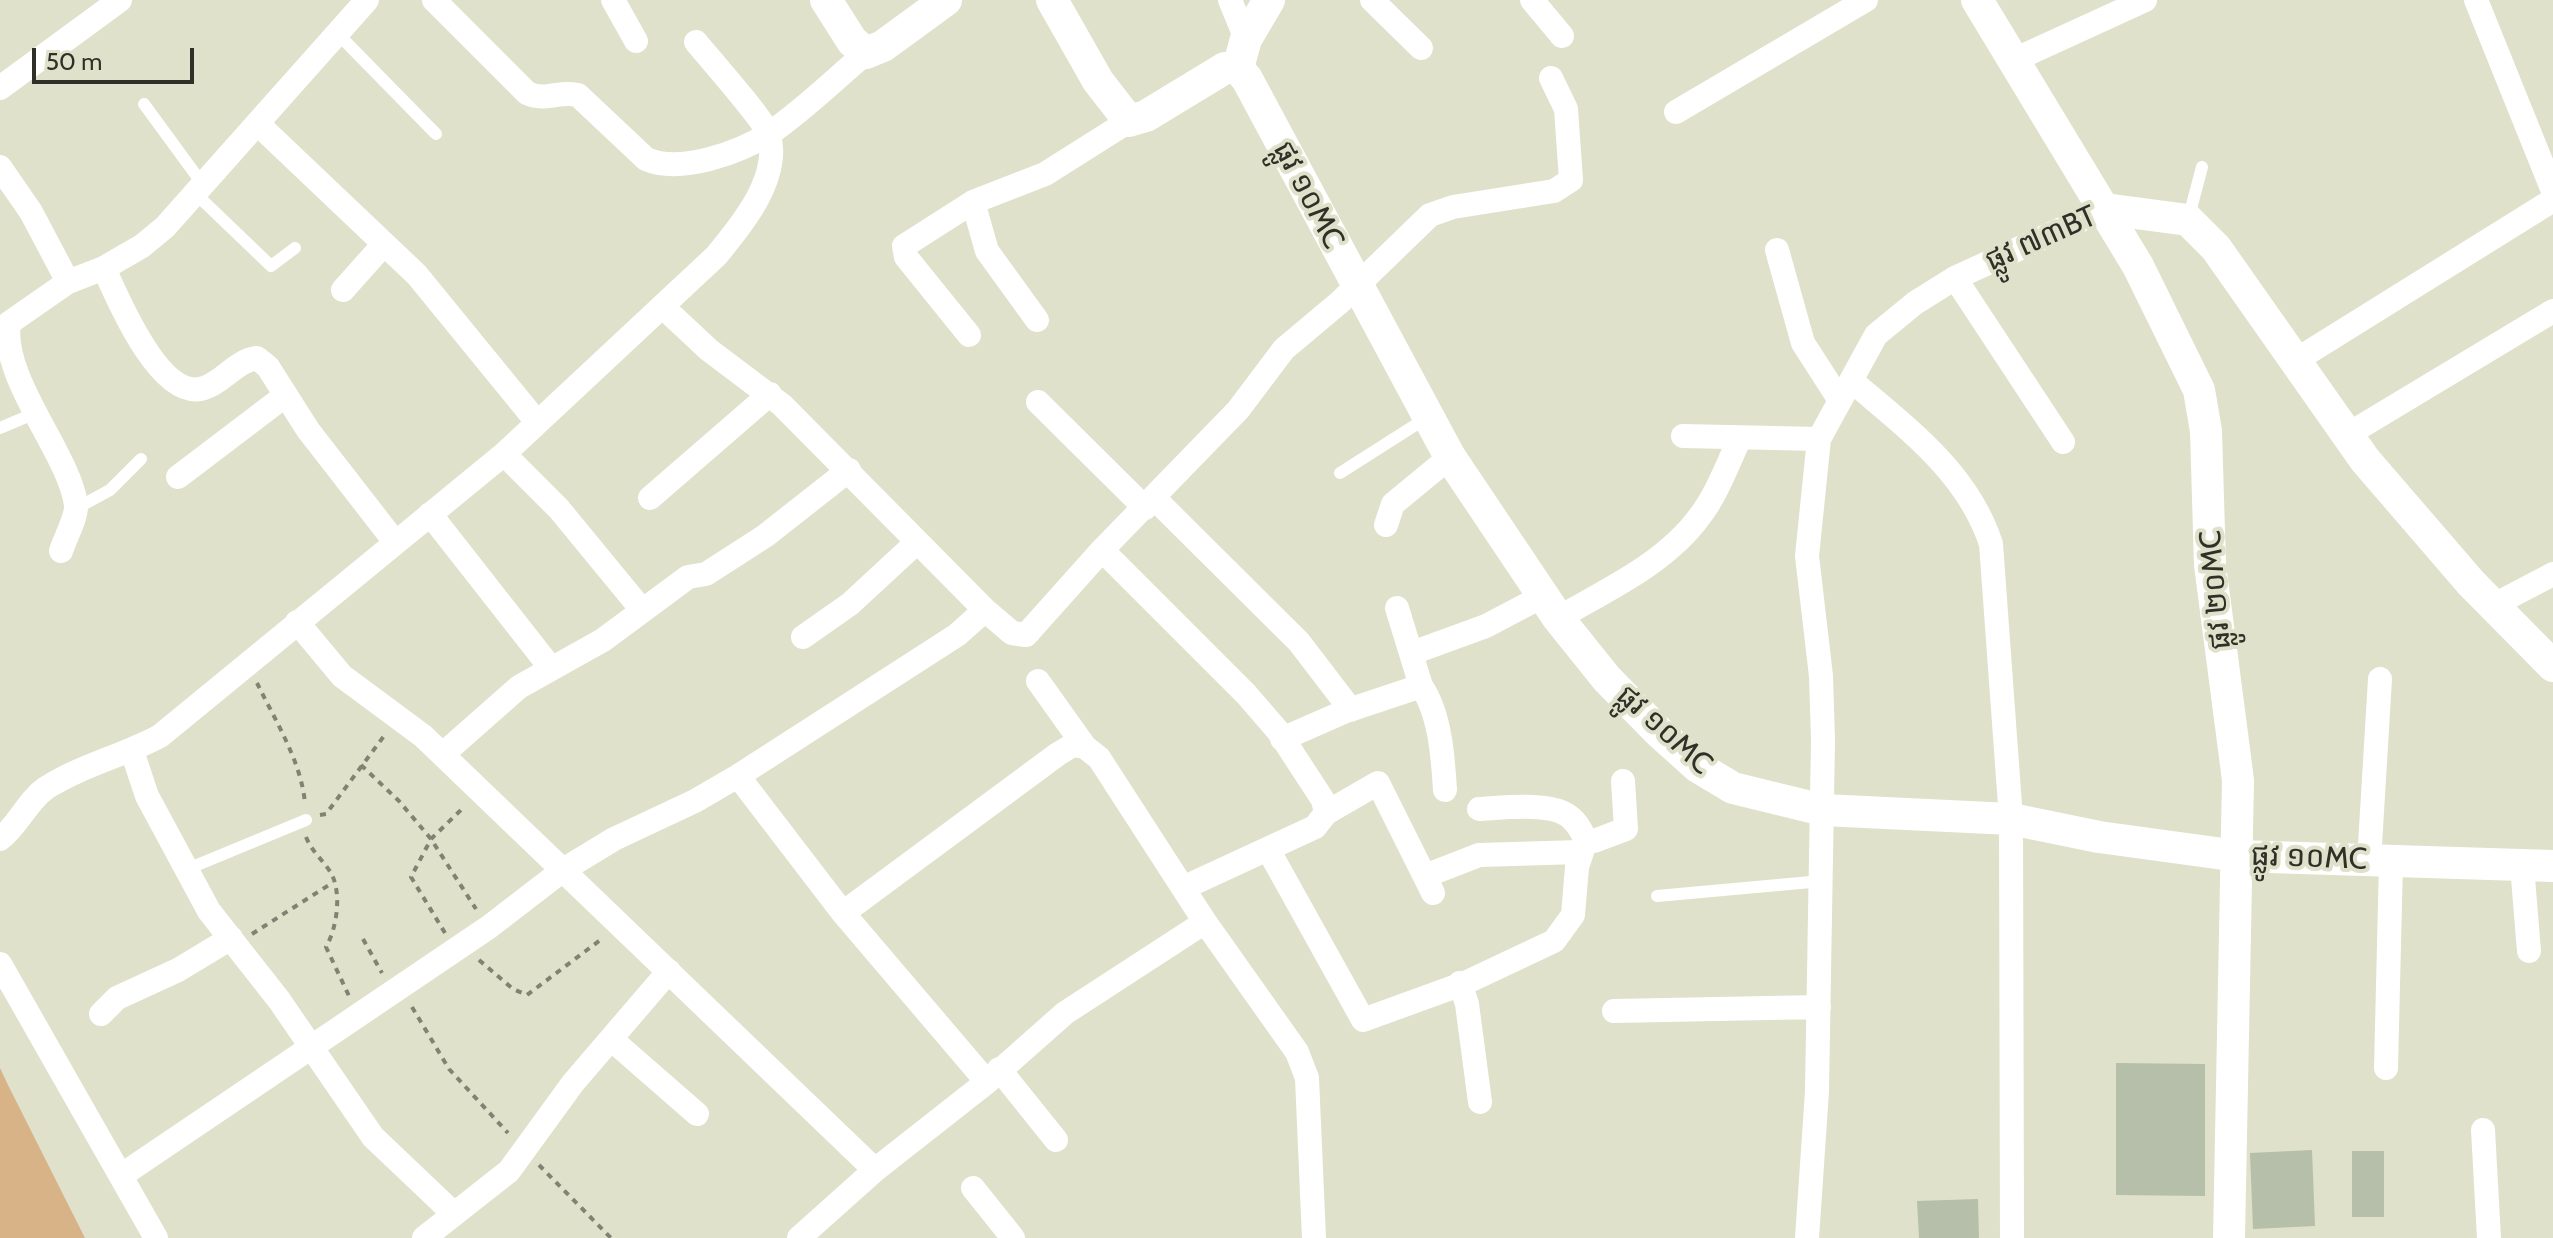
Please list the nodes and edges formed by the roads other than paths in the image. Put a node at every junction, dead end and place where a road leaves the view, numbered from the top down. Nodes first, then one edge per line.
1 (120, 0) edge
2 (367, 0) edge
3 (434, 0) edge
4 (613, 0) edge
5 (826, 0) edge
6 (946, 0) edge
7 (1052, 0) edge
8 (1230, 0) edge
9 (1269, 0) edge
10 (1372, 0) edge
11 (1532, 0) edge
12 (1866, 0) edge
13 (1977, 0) edge
14 (2145, 0) edge
15 (2476, 0) edge
16 (338, 34) junction
17 (1562, 36) dead end
18 (636, 41) dead end
19 (696, 42) dead end
20 (1421, 48) dead end
21 (866, 53) junction
22 (1242, 54) junction
23 (2014, 60) junction
24 (1551, 78) dead end
25 (0, 88) edge
26 (144, 104) dead end
27 (1676, 112) dead end
28 (1129, 121) junction
29 (259, 125) junction
30 (769, 133) junction
31 (436, 134) dead end
32 (0, 167) edge
33 (2202, 167) dead end
34 (200, 190) junction
35 (2553, 191) edge
36 (2553, 200) edge
37 (973, 202) junction
38 (2105, 209) junction
39 (2188, 220) junction
40 (384, 244) junction
41 (295, 248) dead end
42 (1777, 250) dead end
43 (104, 268) junction
44 (1955, 278) junction
45 (68, 282) junction
46 (1354, 284) junction
47 (343, 290) dead end
48 (664, 308) junction
49 (2553, 311) edge
50 (1037, 320) dead end
51 (2, 330) edge
52 (969, 335) dead end
53 (2293, 362) junction
54 (1846, 390) junction
55 (770, 394) junction
56 (286, 395) junction
57 (1038, 402) dead end
58 (26, 417) junction
59 (1428, 417) junction
60 (537, 422) junction
61 (0, 428) edge
62 (2347, 435) junction
63 (1683, 436) dead end
64 (1740, 438) junction
65 (1819, 439) junction
66 (2063, 442) dead end
67 (504, 454) junction
68 (1450, 457) junction
69 (141, 459) dead end
70 (849, 470) junction
71 (1340, 473) dead end
72 (178, 477) dead end
73 (650, 498) dead end
74 (1150, 503) junction
75 (77, 508) junction
76 (430, 514) junction
77 (1386, 525) dead end
78 (395, 542) junction
79 (916, 543) junction
80 (1102, 550) junction
81 (61, 551) dead end
82 (2553, 574) edge
83 (2494, 605) junction
84 (1551, 607) junction
85 (1397, 608) dead end
86 (642, 610) junction
87 (985, 610) junction
88 (297, 622) junction
89 (803, 637) dead end
90 (1412, 653) junction
91 (2553, 666) edge
92 (550, 667) junction
93 (2380, 679) dead end
94 (1038, 681) dead end
95 (1421, 686) junction
96 (1351, 710) junction
97 (1282, 739) junction
98 (1085, 747) junction
99 (132, 751) junction
100 (443, 754) junction
101 (738, 776) junction
102 (1623, 781) dead end
103 (1445, 790) dead end
104 (1479, 809) dead end
105 (1823, 810) junction
106 (1326, 813) junction
107 (2011, 819) junction
108 (306, 820) road end
109 (0, 839) edge
110 (1583, 846) junction
111 (1269, 851) junction
112 (2238, 856) junction
113 (2380, 861) junction
114 (2537, 866) edge
115 (185, 870) junction
116 (563, 870) junction
117 (1822, 881) junction
118 (1183, 888) junction
119 (1657, 896) dead end
120 (843, 913) junction
121 (1205, 922) junction
122 (234, 940) junction
123 (2529, 951) dead end
124 (0, 964) edge
125 (669, 971) junction
126 (1460, 983) junction
127 (1819, 1007) junction
128 (1614, 1011) dead end
129 (101, 1014) dead end
130 (611, 1039) junction
131 (310, 1048) junction
132 (2386, 1068) dead end
133 (993, 1076) junction
134 (1480, 1102) dead end
135 (697, 1114) dead end
136 (2483, 1130) dead end
137 (1056, 1140) dead end
138 (875, 1170) junction
139 (122, 1175) junction
140 (973, 1188) dead end
141 (453, 1213) junction
142 (156, 1238) edge
143 (424, 1238) edge
144 (799, 1238) edge
145 (1013, 1238) edge
146 (1314, 1238) edge
147 (1807, 1238) edge
148 (2012, 1238) edge
149 (2229, 1238) edge
150 (2489, 1238) edge

1 - 25 street
2 - 16 street
3 - 30 street
4 - 18 street
5 - 21 street
6 - 21 street
7 - 28 street
8 - 22 street
9 - 22 street
10 - 20 street
11 - 17 street
12 - 27 street
13 - 23 street, ផ្លូវ ២០MC
14 - 23 street
15 - 35 street
16 - 29 street
16 - 31 lane
19 - 30 street
21 - 30 street
22 - 28 street
22 - 46 street, ផ្លូវ ១០MC
23 - 38 street, ផ្លូវ ២០MC
24 - 46 street
26 - 34 lane
28 - 37 street
29 - 34 street
29 - 40 street
30 - 48 street
32 - 45 street
33 - 39 lane
34 - 41 lane
34 - 43 street
36 - 53 street
37 - 50 street
37 - 52 street
38 - 39 street, ផ្លូវ ៧៣BT
38 - 44 street, ផ្លូវ ៧៣BT
38 - 112 street, ផ្លូវ ២០MC
39 - 53 street
40 - 47 street
40 - 60 street
42 - 54 street
43 - 45 street
43 - 56 street
44 - 54 street, ផ្លូវ ៧៣BT
44 - 66 street
45 - 51 street
46 - 59 street, ផ្លូវ ១០MC
46 - 74 street
48 - 55 street
48 - 60 street
49 - 62 street
51 - 58 street
53 - 62 street
54 - 65 street, ផ្លូវ ៧៣BT
54 - 107 street
55 - 70 street
55 - 73 street
56 - 72 street
56 - 78 street
57 - 74 street
58 - 61 lane
58 - 75 street
59 - 68 street, ផ្លូវ ១០MC
59 - 71 lane
60 - 67 street
62 - 83 street
63 - 64 street
64 - 65 street
64 - 84 street
65 - 105 street, ផ្លូវ ៧៣BT
67 - 76 street
67 - 86 street
68 - 77 street
68 - 84 street, ផ្លូវ ១០MC
69 - 75 lane
70 - 79 street
70 - 86 street
74 - 80 street
74 - 96 street
75 - 81 street
76 - 78 street
76 - 92 street
78 - 88 street
79 - 87 street
79 - 89 street
80 - 87 street
80 - 97 street
82 - 83 street
83 - 91 street
84 - 90 street
84 - 105 street, ផ្លូវ ១០MC
85 - 90 street
86 - 92 street
87 - 101 street
88 - 99 street
88 - 100 street
90 - 95 street
92 - 100 street
93 - 113 street
94 - 98 street
95 - 96 street
95 - 103 street
96 - 97 street
97 - 106 street
98 - 118 street
98 - 120 street
99 - 109 street
99 - 115 street
100 - 116 street
101 - 116 street
101 - 120 street
102 - 110 street
104 - 110 street
105 - 107 street, ផ្លូវ ១០MC
105 - 117 street, ផ្លូវ ៧៣BT
106 - 110 street
106 - 111 street
107 - 112 street, ផ្លូវ ១០MC
107 - 148 street
108 - 115 lane
110 - 126 street
111 - 118 street
111 - 126 street
112 - 113 street, ផ្លូវ ១០MC
112 - 149 street, ផ្លូវ ២០MC
113 - 114 street, ផ្លូវ ១០MC
113 - 132 street
114 - 123 street
115 - 122 street
116 - 125 street
116 - 131 street
117 - 119 lane
117 - 127 street, ផ្លូវ ៧៣BT
118 - 121 street
120 - 133 street
121 - 133 street
121 - 146 street
122 - 129 street
122 - 131 street
124 - 139 street
125 - 130 street
125 - 138 street
126 - 134 street
127 - 128 street
127 - 147 street, ផ្លូវ ៧៣BT
130 - 135 street
130 - 141 street
131 - 139 street
131 - 141 street
133 - 137 street
133 - 138 street
136 - 150 street
138 - 144 street
139 - 142 street
140 - 145 street
141 - 143 street

